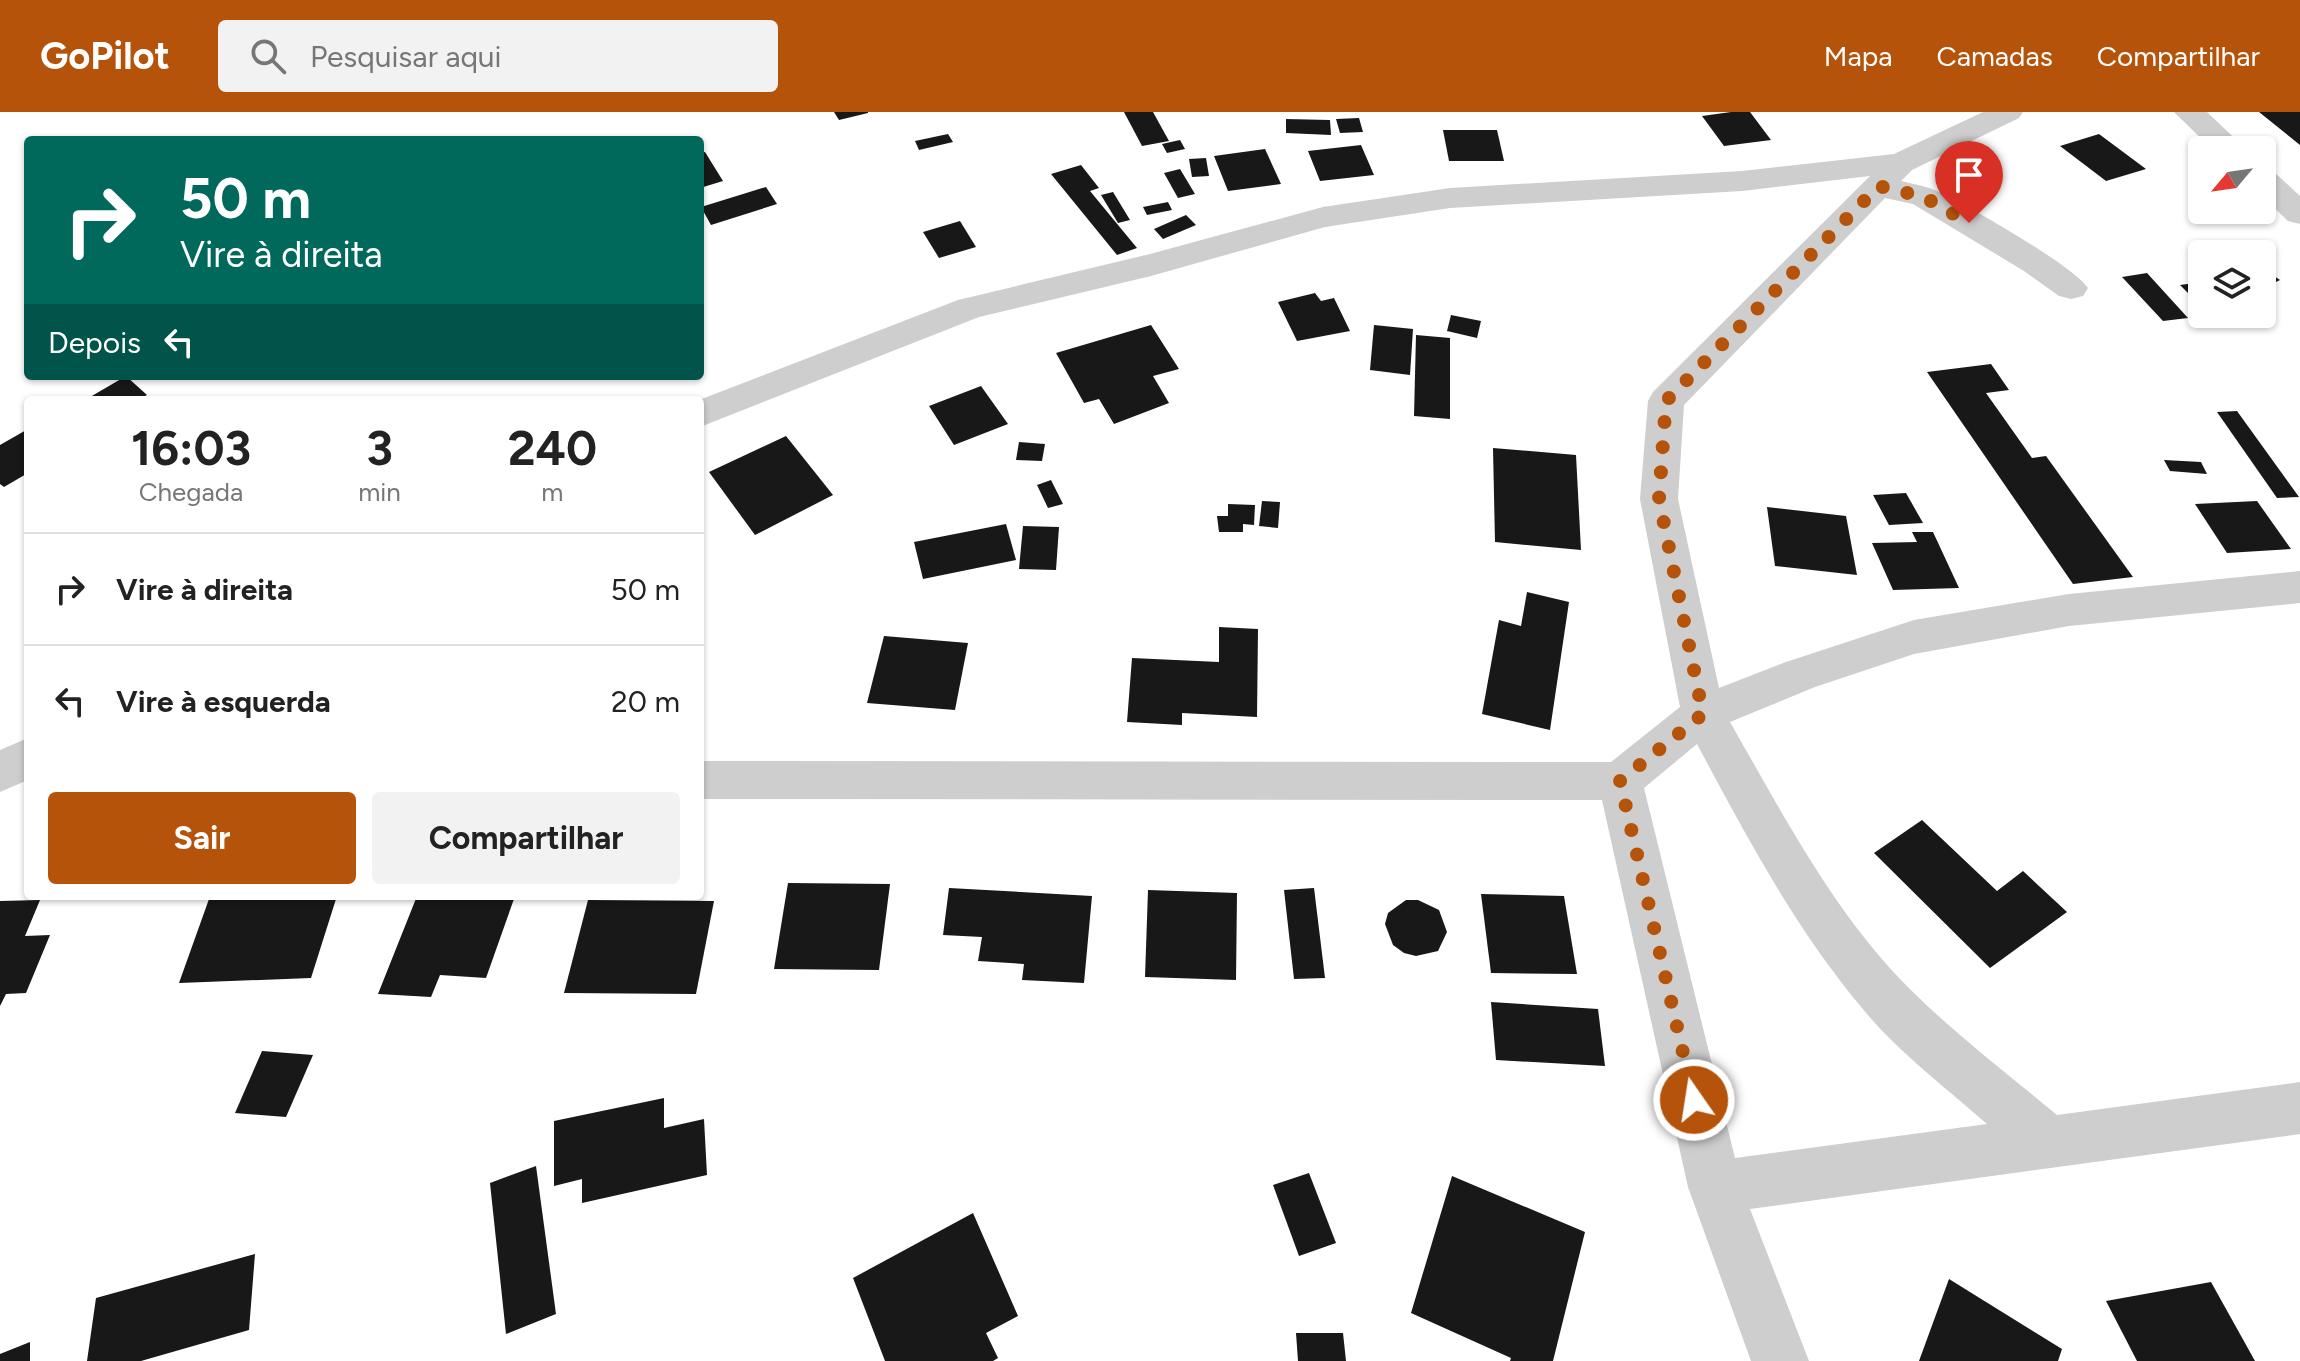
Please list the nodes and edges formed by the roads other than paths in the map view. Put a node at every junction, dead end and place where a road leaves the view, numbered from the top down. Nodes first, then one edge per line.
1 (2008, 112) edge
2 (2189, 112) edge
3 (2216, 136) edge
4 (1890, 175) junction
5 (2071, 288) dead end
6 (704, 412) edge
7 (2300, 587) edge
8 (1703, 714) junction
9 (24, 759) edge
10 (0, 774) edge
11 (24, 775) edge
12 (704, 780) edge
13 (1620, 781) junction
14 (2300, 1108) edge
15 (2049, 1142) junction
16 (1715, 1187) junction
17 (1780, 1361) edge

1 - 4 street
2 - 3 street
4 - 5 street
4 - 6 street
4 - 8 street
7 - 8 street
8 - 13 street
8 - 15 street
9 - 10 street
10 - 11 street
12 - 13 street
13 - 16 street
14 - 15 street
15 - 16 street
16 - 17 street

